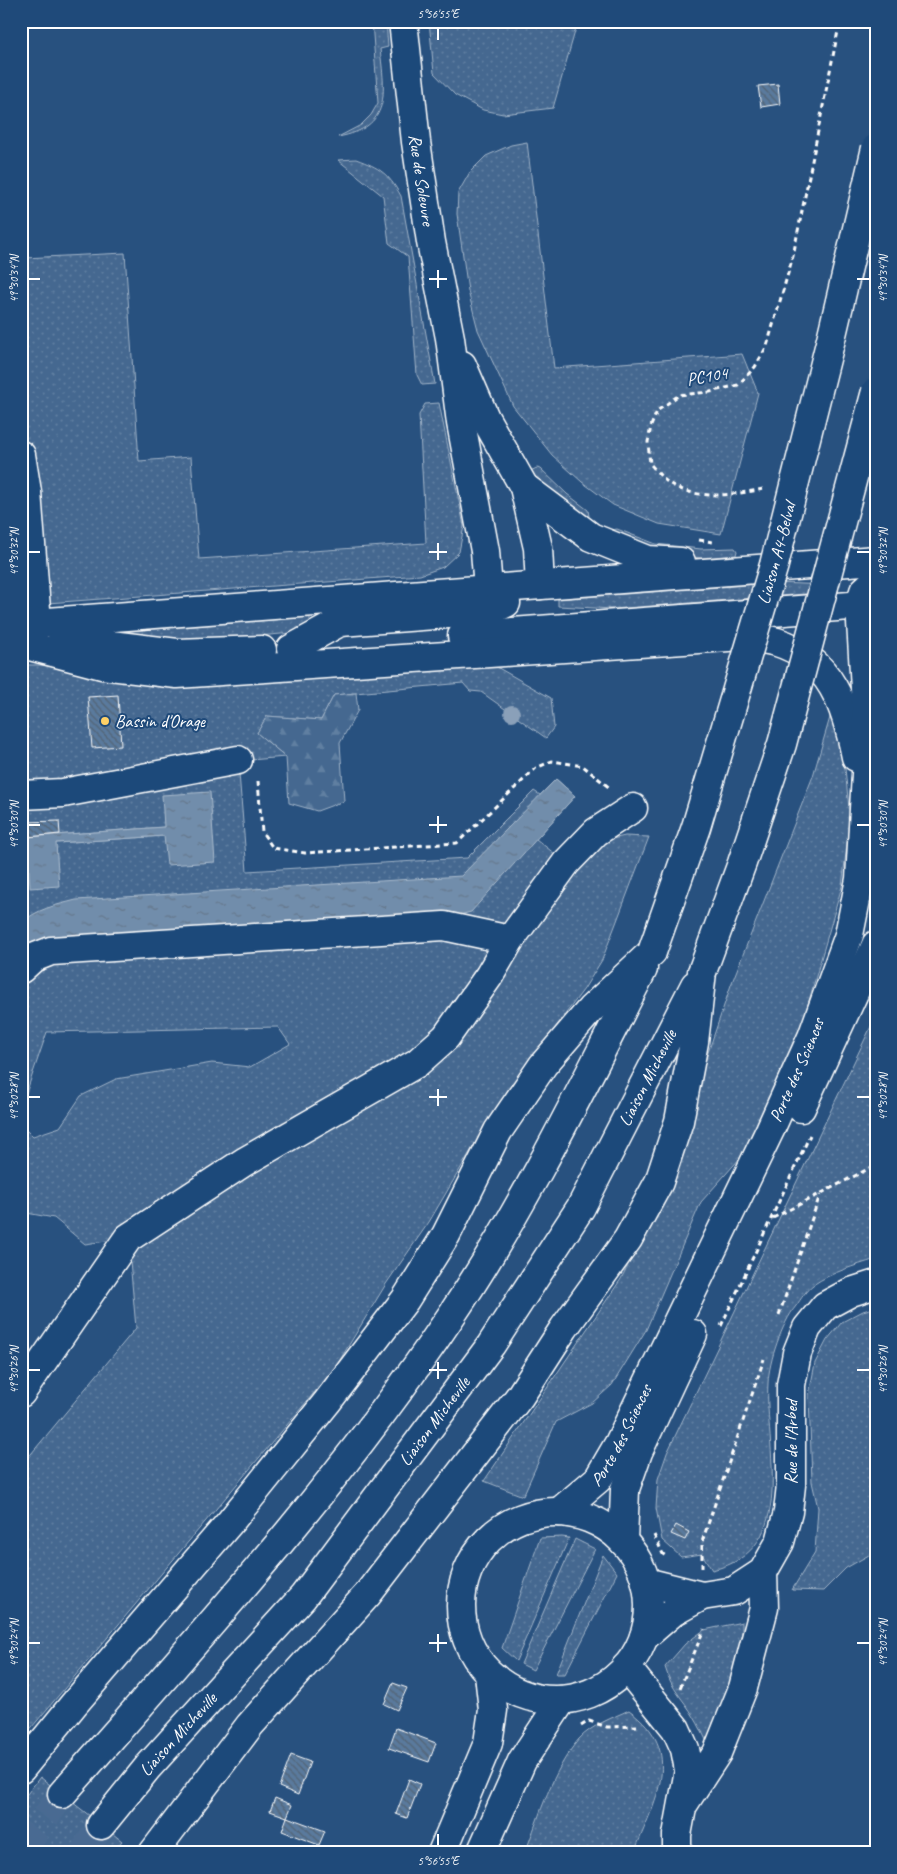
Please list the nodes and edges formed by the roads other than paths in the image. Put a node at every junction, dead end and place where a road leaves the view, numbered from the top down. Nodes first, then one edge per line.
1 (403, 21) edge
2 (876, 148) edge
3 (450, 338) junction
4 (876, 391) edge
5 (21, 455) edge
6 (524, 487) junction
7 (876, 560) edge
8 (753, 569) junction
9 (876, 580) edge
10 (540, 585) junction
11 (868, 605) edge
12 (490, 622) junction
13 (29, 623) edge
14 (21, 644) edge
15 (238, 760) road end
16 (21, 795) edge
17 (865, 804) junction
18 (633, 808) road end
19 (510, 940) junction
20 (876, 945) edge
21 (652, 952) junction
22 (21, 969) edge
23 (702, 972) junction
24 (876, 1284) edge
25 (21, 1393) edge
26 (558, 1512) junction
27 (623, 1541) junction
28 (763, 1572) junction
29 (646, 1582) junction
30 (702, 1596) junction
31 (644, 1637) junction
32 (626, 1667) junction
33 (490, 1674) junction
34 (562, 1700) junction
35 (21, 1769) edge
36 (62, 1794) tunnel mouth
37 (683, 1805) junction
38 (101, 1825) tunnel mouth
39 (159, 1851) edge
40 (442, 1853) edge
41 (481, 1853) edge
42 (677, 1853) edge

1 - 3 main road, Rue de Soleuvre
2 - 21 main road, Liaison A4-Belval, bridge
3 - 6 main road
3 - 12 main road
4 - 23 main road, bridge
5 - 13 main road
6 - 8 main road
6 - 10 main road
7 - 8 main road
8 - 10 main road
9 - 11 main road
10 - 12 main road
11 - 12 main road
11 - 17 main road, Porte des Sciences
12 - 13 main road
12 - 14 main road
12 - 14 main road
12 - 17 main road
15 - 16 main road
17 - 26 main road, Porte des Sciences
18 - 19 main road
19 - 22 main road
19 - 25 main road
20 - 27 main road, Porte des Sciences
21 - 35 main road
21 - 36 main road
23 - 38 main road, Liaison Micheville
23 - 39 main road
24 - 28 main road, Rue de l'Arbed
26 - 27 main road
26 - 33 main road
27 - 29 main road
28 - 30 main road, Rue de l'Arbed
28 - 37 main road
29 - 30 main road, Rue de l'Arbed
29 - 31 main road
30 - 31 main road, Rue de l'Arbed
31 - 32 main road
32 - 34 main road
32 - 37 main road
33 - 34 main road
33 - 40 main road
34 - 41 main road
37 - 42 main road

